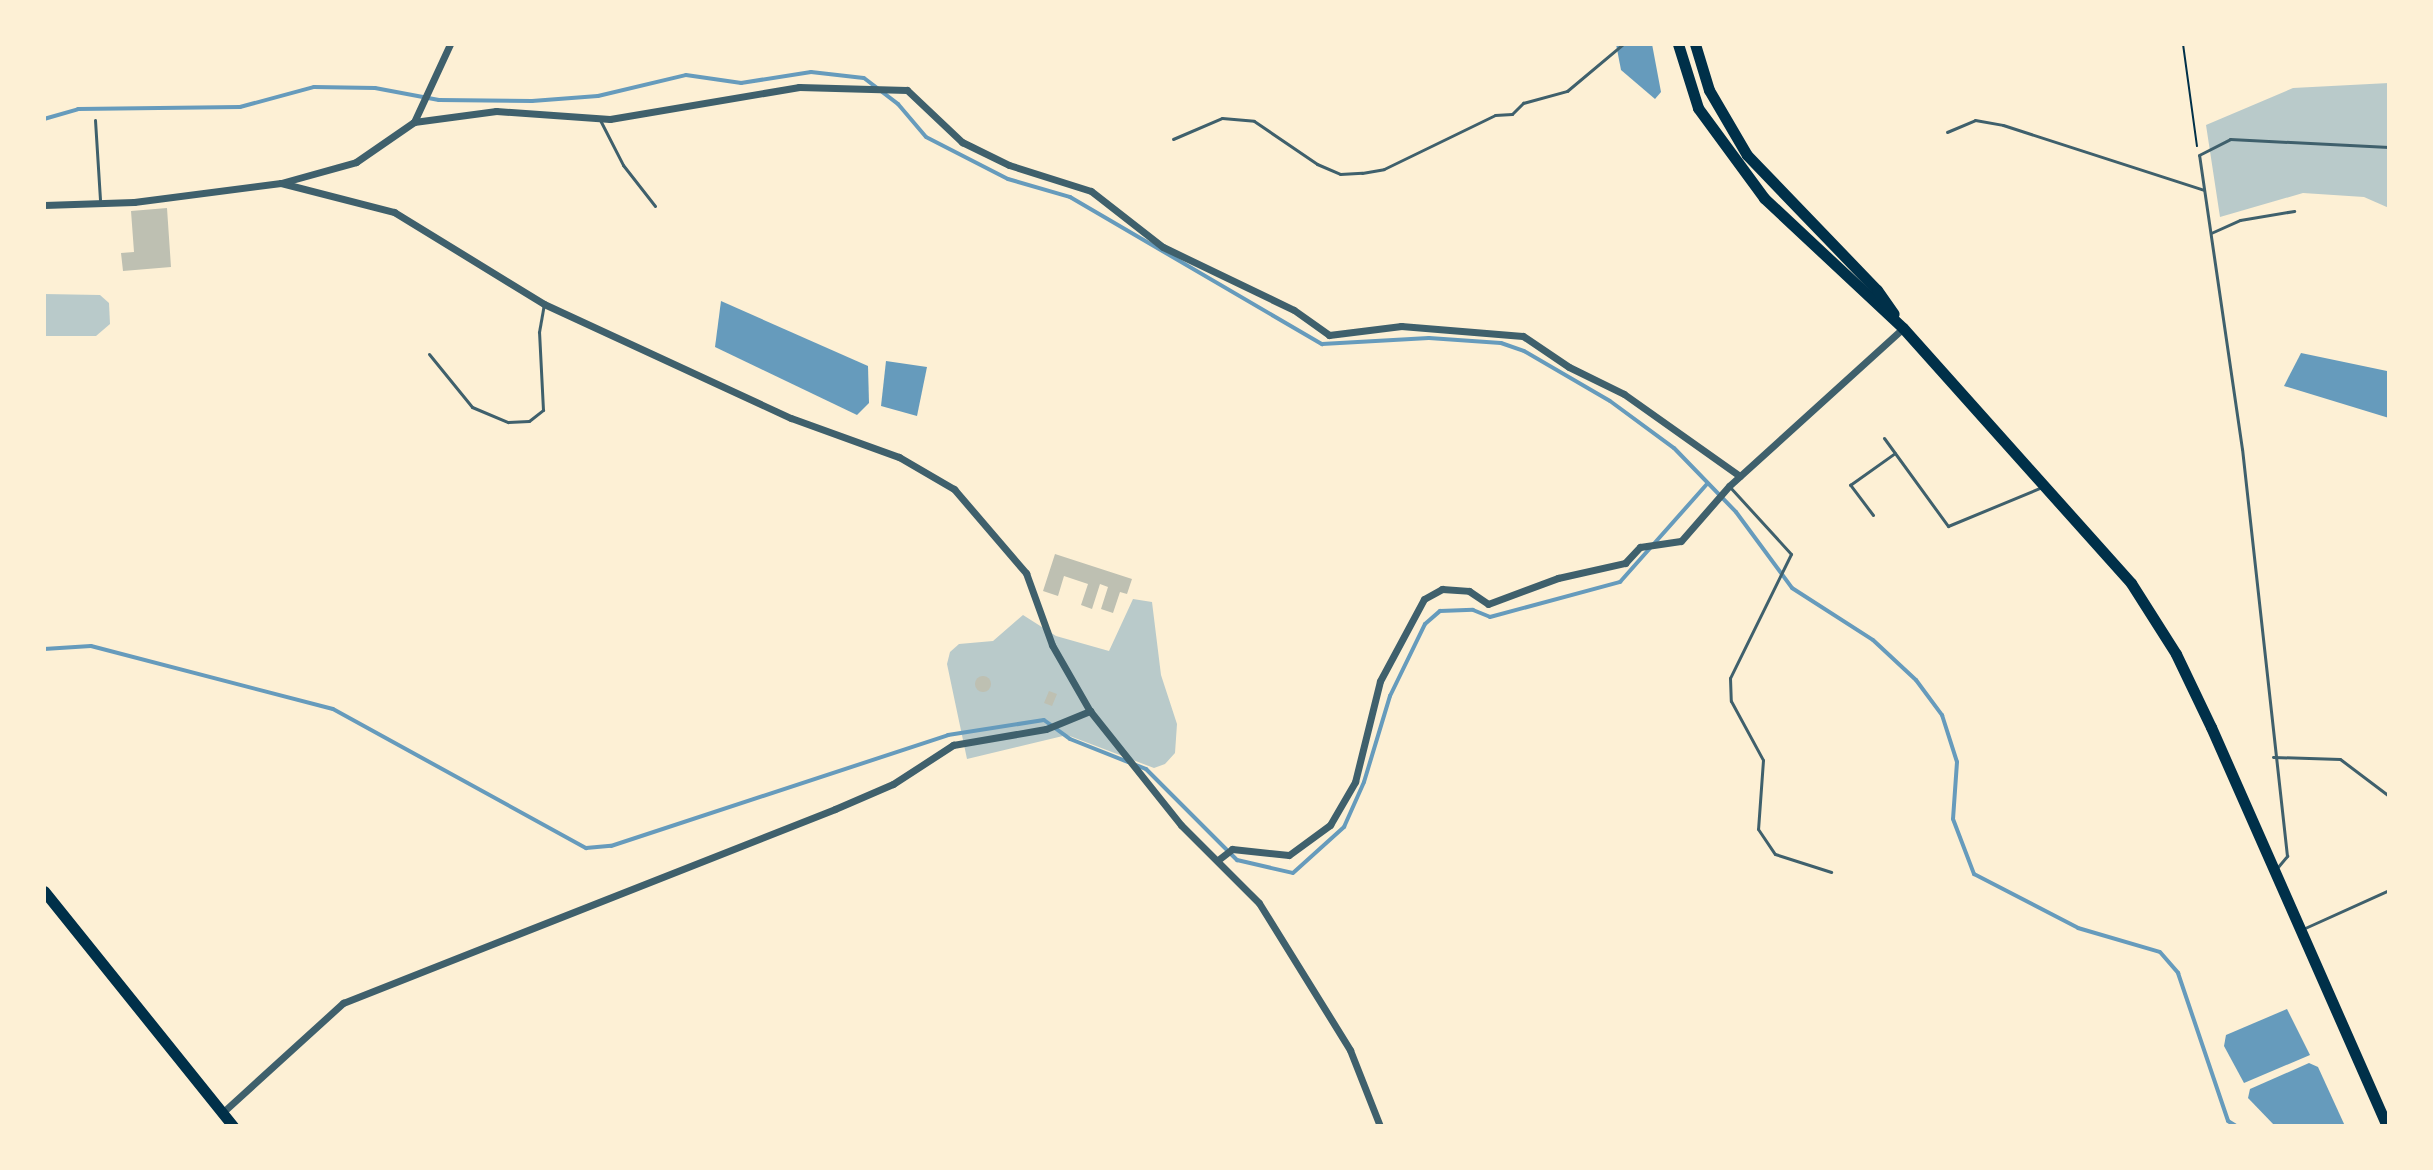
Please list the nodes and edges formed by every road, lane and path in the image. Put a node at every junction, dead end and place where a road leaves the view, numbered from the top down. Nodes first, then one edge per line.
1 (450, 44) edge
2 (1623, 44) edge
3 (1678, 44) edge
4 (1695, 44) edge
5 (2183, 44) edge
6 (599, 118) junction
7 (95, 120) dead end
8 (414, 122) junction
9 (1947, 132) dead end
10 (1173, 139) dead end
11 (2389, 147) edge
12 (2199, 155) junction
13 (281, 183) junction
14 (2204, 190) junction
15 (101, 203) junction
16 (44, 205) edge
17 (655, 206) dead end
18 (2294, 211) dead end
19 (2211, 233) junction
20 (544, 304) junction
21 (1903, 328) junction
22 (429, 354) dead end
23 (1884, 438) dead end
24 (1895, 453) junction
25 (1740, 476) junction
26 (2046, 486) junction
27 (1727, 488) junction
28 (1873, 515) dead end
29 (1090, 711) junction
30 (2272, 757) junction
31 (2389, 796) edge
32 (1220, 858) junction
33 (1831, 872) dead end
34 (2272, 874) junction
35 (2389, 890) edge
36 (44, 891) edge
37 (2298, 931) junction
38 (222, 1113) junction
39 (233, 1126) edge
40 (1380, 1126) edge
41 (2387, 1126) edge

1 - 8 street
2 - 10 lane
3 - 21 main road
4 - 21 main road
5 - 12 path
6 - 8 street
6 - 17 lane
6 - 25 street
7 - 15 lane
8 - 13 street
9 - 14 lane
11 - 12 lane
12 - 14 lane
13 - 15 street
13 - 20 street
14 - 19 lane
15 - 16 street
18 - 19 lane
19 - 30 lane
20 - 22 lane
20 - 29 street
21 - 25 street
21 - 26 main road
23 - 24 lane
24 - 26 lane
24 - 28 lane
25 - 27 street
26 - 34 main road
27 - 32 street
27 - 33 lane
29 - 32 street
29 - 38 street
30 - 31 lane
30 - 34 lane
32 - 40 street
34 - 37 main road
35 - 37 lane
36 - 38 main road
37 - 41 main road
38 - 39 main road

